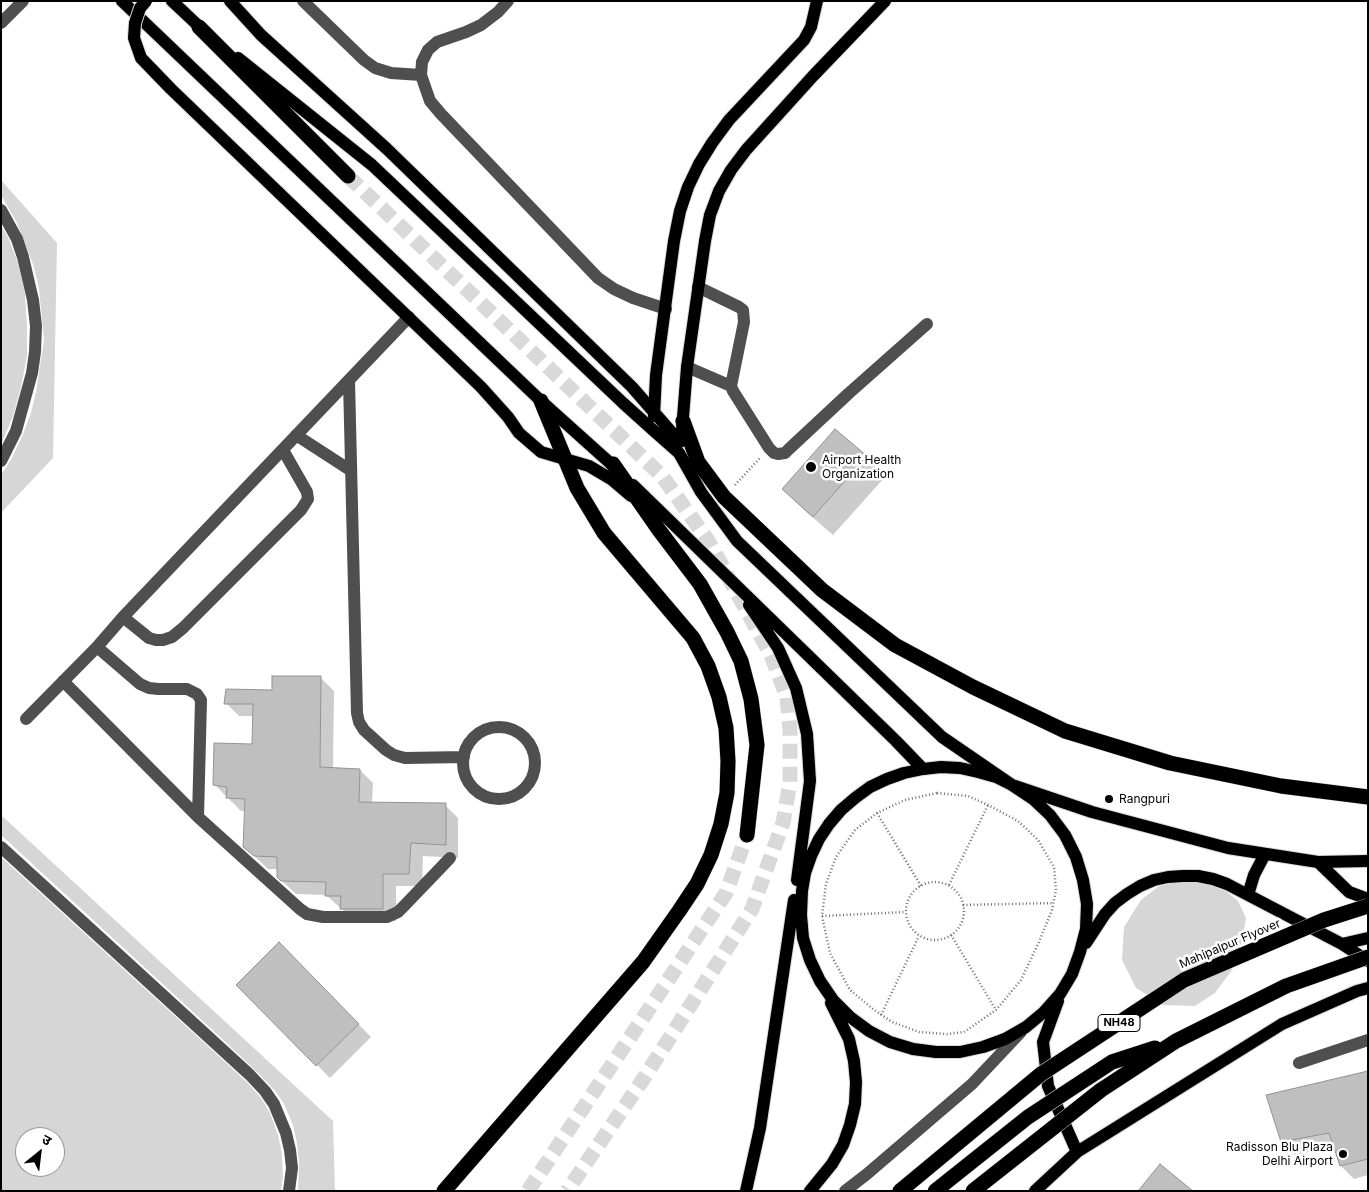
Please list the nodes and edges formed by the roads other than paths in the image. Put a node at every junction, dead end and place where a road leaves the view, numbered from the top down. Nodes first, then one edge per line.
1 (22, 1) edge
2 (122, 1) edge
3 (146, 1) edge
4 (172, 1) edge
5 (230, 1) edge
6 (303, 1) edge
7 (508, 1) edge
8 (817, 1) edge
9 (875, 1) edge
10 (885, 1) edge
11 (872, 14) junction
12 (1, 23) edge
13 (199, 27) junction
14 (421, 75) junction
15 (348, 176) tunnel mouth
16 (1, 210) edge
17 (698, 287) junction
18 (666, 309) junction
19 (409, 317) junction
20 (927, 324) dead end
21 (687, 367) junction
22 (349, 381) junction
23 (732, 386) junction
24 (541, 401) junction
25 (654, 411) junction
26 (683, 421) junction
27 (652, 430) junction
28 (296, 436) junction
29 (680, 447) junction
30 (283, 450) junction
31 (565, 460) junction
32 (1, 461) edge
33 (612, 464) junction
34 (350, 470) junction
35 (642, 506) junction
36 (735, 584) junction
37 (123, 617) junction
38 (97, 647) junction
39 (63, 681) junction
40 (26, 719) dead end
41 (464, 757) junction
42 (923, 769) junction
43 (1012, 785) junction
44 (1368, 797) edge
45 (198, 817) junction
46 (747, 835) tunnel mouth
47 (1, 847) edge
48 (1265, 854) junction
49 (450, 858) dead end
50 (1318, 862) junction
51 (1368, 862) edge
52 (1248, 895) junction
53 (1368, 899) edge
54 (1368, 906) edge
55 (1368, 938) edge
56 (1342, 944) junction
57 (1080, 952) junction
58 (1368, 959) edge
59 (820, 981) junction
60 (1368, 988) edge
61 (1060, 994) junction
62 (1026, 1027) junction
63 (1368, 1040) edge
64 (1176, 1041) junction
65 (1299, 1063) dead end
66 (1077, 1152) junction
67 (289, 1191) edge
68 (444, 1191) edge
69 (746, 1191) edge
70 (810, 1191) edge
71 (845, 1191) edge
72 (900, 1191) edge
73 (935, 1191) edge
74 (973, 1191) edge
75 (1035, 1191) edge

1 - 12 street
2 - 24 main road
3 - 19 main road, bridge
4 - 13 main road
5 - 25 main road
6 - 14 street
7 - 14 street
8 - 18 main road
9 - 11 main road
10 - 11 main road
11 - 17 main road
13 - 15 highway
13 - 27 main road
14 - 18 street
16 - 32 street
17 - 21 main road
17 - 23 street
18 - 25 main road
19 - 22 street
19 - 31 main road
20 - 23 street
21 - 23 street
21 - 26 main road
22 - 28 street
22 - 34 street
24 - 31 highway
24 - 33 main road
25 - 27 main road
25 - 29 main road
26 - 29 main road
26 - 44 highway
27 - 29 main road
28 - 30 street
28 - 34 street
29 - 43 main road
30 - 37 street
30 - 37 street
31 - 35 main road
31 - 68 highway
33 - 35 highway
33 - 36 main road
34 - 41 street
35 - 46 highway
36 - 42 main road
36 - 69 main road
37 - 38 street
38 - 39 street
38 - 45 street
39 - 40 street
39 - 45 street
41 - 41 street
42 - 43 main road
42 - 59 main road
43 - 48 main road
43 - 57 main road
45 - 49 street
47 - 67 street
48 - 50 main road
48 - 52 main road
50 - 51 main road
50 - 53 main road
52 - 56 main road
52 - 57 main road
54 - 72 highway, Mahipalpur Flyover / NH48, bridge
55 - 56 main road
56 - 58 main road
57 - 61 main road
58 - 64 highway, bridge
59 - 62 main road
59 - 70 main road
60 - 66 main road
61 - 62 main road
61 - 66 main road
62 - 71 street
63 - 65 street
64 - 73 highway, bridge
64 - 74 highway, bridge
66 - 75 main road

